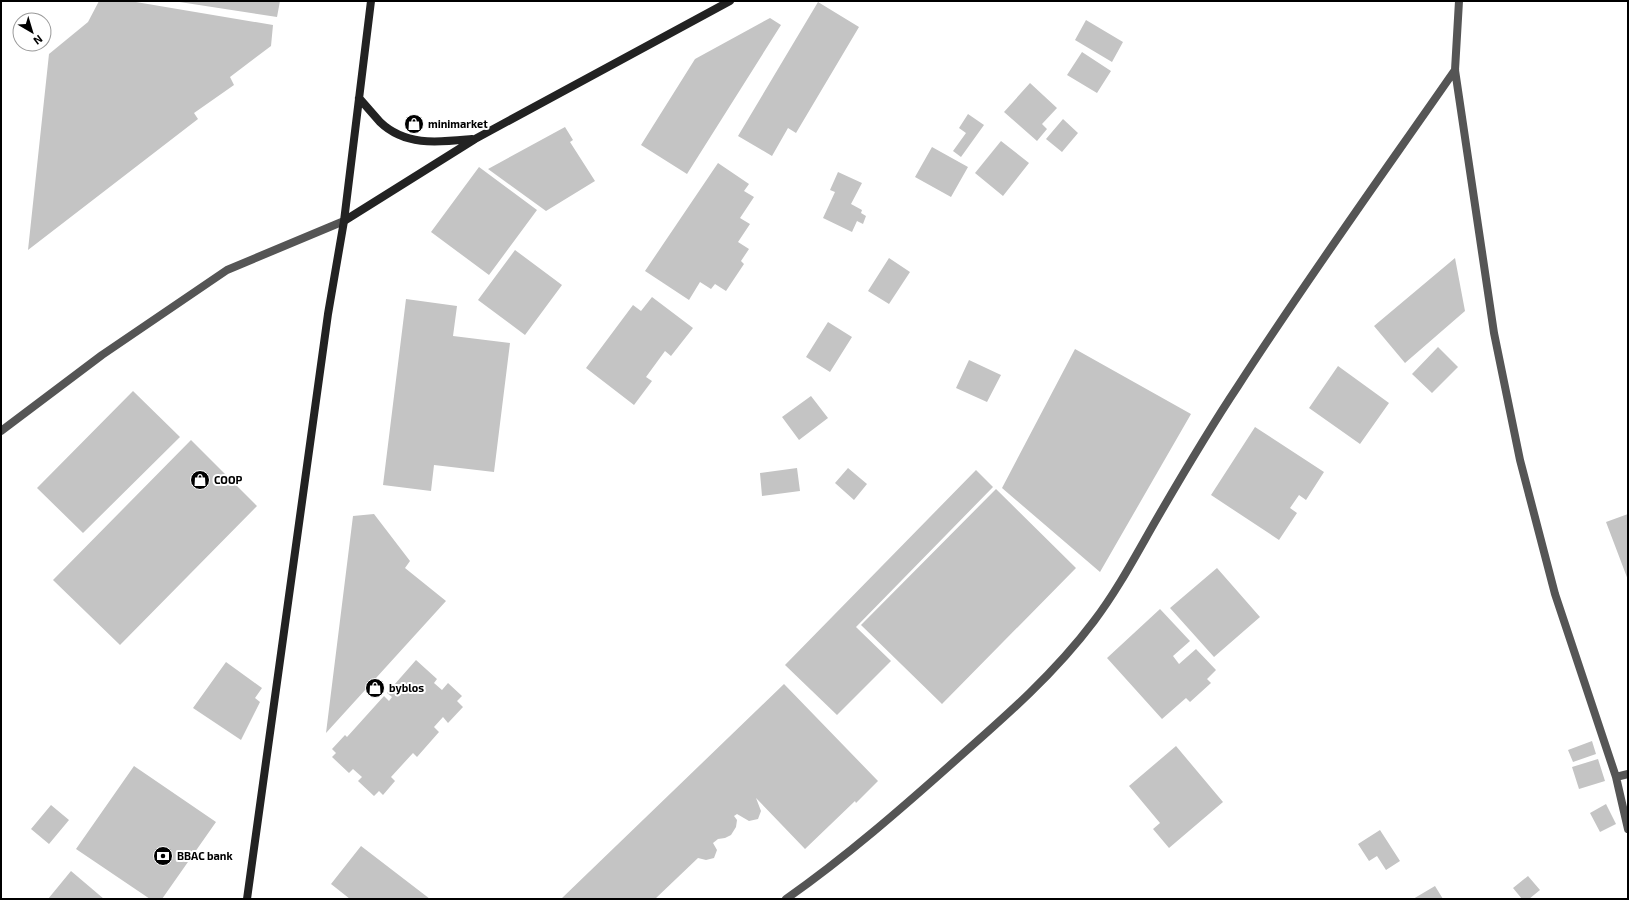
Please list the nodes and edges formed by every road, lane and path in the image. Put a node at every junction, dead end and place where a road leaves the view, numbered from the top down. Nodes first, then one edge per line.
1 (371, 1) edge
2 (730, 1) edge
3 (1461, 3) edge
4 (1455, 70) junction
5 (359, 98) junction
6 (475, 139) junction
7 (344, 220) junction
8 (1, 431) edge
9 (1628, 774) edge
10 (1616, 777) junction
11 (1628, 829) edge
12 (247, 899) edge
13 (786, 899) edge

1 - 5 main road
2 - 6 main road
3 - 4 street
4 - 10 street
4 - 13 street
5 - 6 main road
5 - 7 main road
6 - 7 main road
7 - 8 street
7 - 12 main road
9 - 10 street
10 - 11 street

